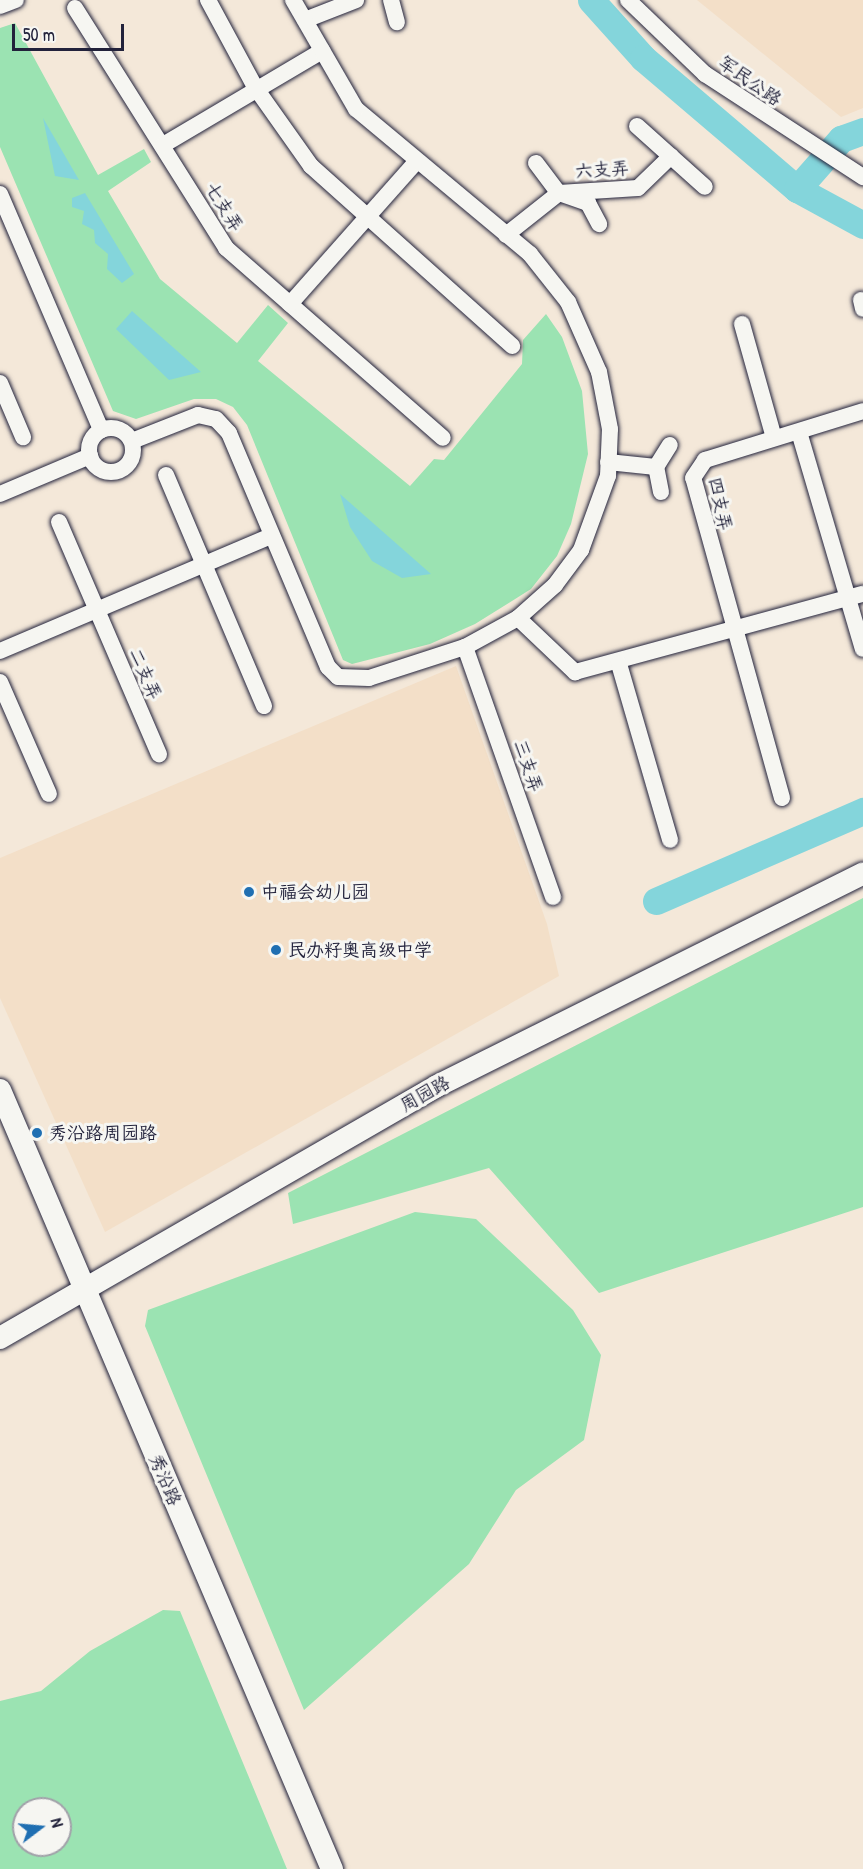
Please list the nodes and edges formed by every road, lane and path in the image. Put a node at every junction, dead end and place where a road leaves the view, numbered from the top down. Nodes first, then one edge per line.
1 (16, 0) edge
2 (208, 0) edge
3 (293, 0) edge
4 (356, 0) edge
5 (391, 0) edge
6 (628, 0) edge
7 (0, 6) edge
8 (75, 8) dead end
9 (305, 20) junction
10 (396, 22) dead end
11 (322, 51) junction
12 (255, 87) junction
13 (637, 126) dead end
14 (163, 145) junction
15 (671, 156) junction
16 (416, 162) junction
17 (536, 162) dead end
18 (863, 177) edge
19 (705, 187) dead end
20 (559, 193) junction
21 (0, 194) edge
22 (365, 215) junction
23 (5, 222) edge
24 (599, 224) dead end
25 (507, 235) junction
26 (290, 304) junction
27 (742, 324) dead end
28 (512, 346) dead end
29 (0, 383) edge
30 (863, 411) edge
31 (100, 430) junction
32 (799, 432) junction
33 (24, 437) dead end
34 (443, 438) dead end
35 (774, 438) junction
36 (132, 441) junction
37 (670, 445) dead end
38 (90, 456) junction
39 (608, 462) junction
40 (656, 467) junction
41 (166, 475) dead end
42 (661, 492) dead end
43 (0, 494) edge
44 (59, 522) dead end
45 (271, 537) junction
46 (203, 564) junction
47 (856, 596) edge
48 (96, 610) junction
49 (518, 618) junction
50 (733, 631) junction
51 (465, 647) junction
52 (863, 649) edge
53 (0, 651) edge
54 (619, 664) junction
55 (0, 682) edge
56 (264, 706) dead end
57 (159, 754) dead end
58 (49, 794) dead end
59 (782, 798) dead end
60 (670, 840) dead end
61 (863, 874) edge
62 (553, 897) dead end
63 (0, 1090) edge
64 (84, 1290) junction
65 (0, 1338) edge
66 (332, 1869) edge

1 - 7 street
2 - 12 street
3 - 9 street
4 - 9 street
5 - 10 street
6 - 18 street, 军民公路
8 - 14 street, 七支弄
9 - 11 street
11 - 12 street
11 - 16 street
12 - 14 street
12 - 22 street
13 - 15 street
14 - 26 street, 七支弄
15 - 19 street
15 - 20 street, 六支弄
16 - 22 street
16 - 25 street
17 - 20 street, 六支弄
20 - 24 street, 六支弄
20 - 25 street, 六支弄
21 - 23 street
22 - 26 street
22 - 28 street
23 - 31 street
25 - 39 street
26 - 34 street, 七支弄
27 - 35 street
29 - 33 street
30 - 32 street, 四支弄
31 - 36 street
31 - 38 street
32 - 35 street, 四支弄
32 - 47 street
35 - 50 street, 四支弄
36 - 38 street
36 - 45 street
37 - 40 street
38 - 43 street
39 - 40 street
39 - 49 street
40 - 42 street
41 - 46 street
44 - 48 street, 二支弄
45 - 46 street
45 - 51 street
46 - 48 street
46 - 56 street
47 - 50 street
47 - 52 street
48 - 53 street
48 - 57 street, 二支弄
49 - 51 street
49 - 54 street
50 - 54 street
50 - 59 street, 四支弄
51 - 62 street, 三支弄
54 - 60 street
55 - 58 street
61 - 64 street, 周园路
63 - 64 street, 秀沿路
64 - 65 street, 周园路
64 - 66 street, 秀沿路

